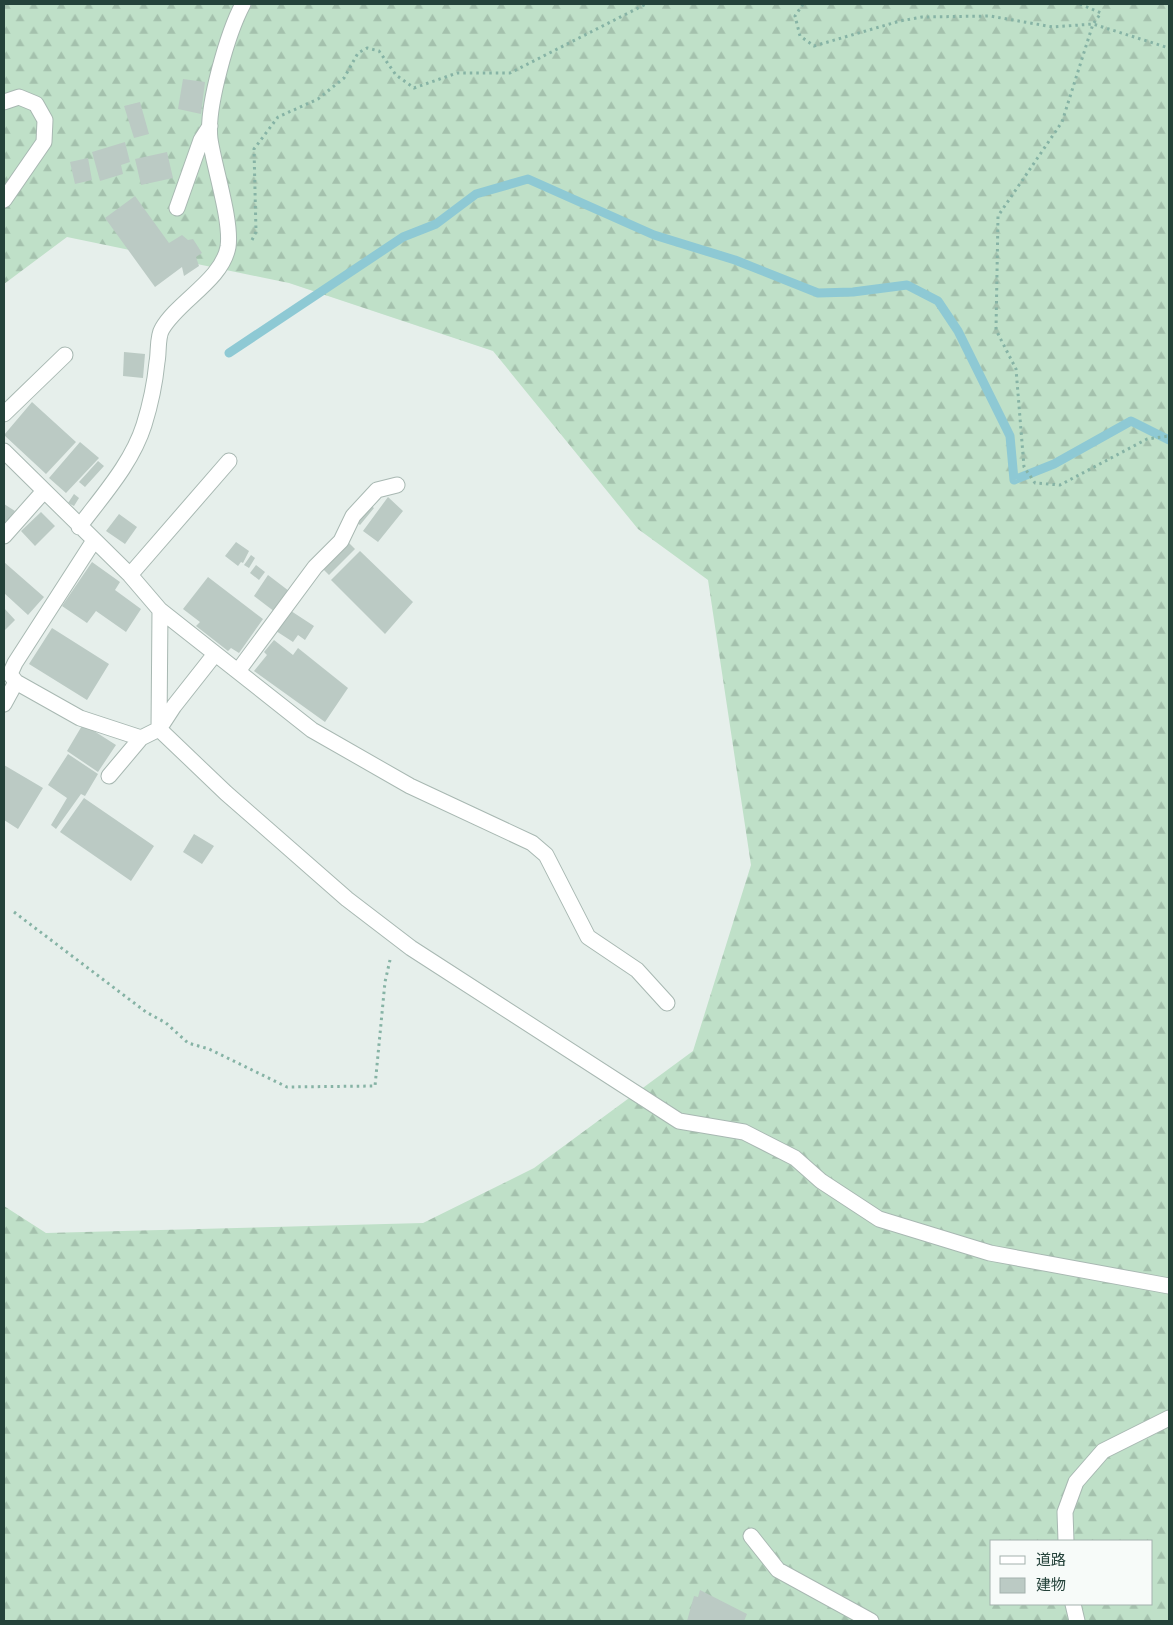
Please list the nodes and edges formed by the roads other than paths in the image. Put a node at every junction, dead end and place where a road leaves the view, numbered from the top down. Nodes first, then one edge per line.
1 (243, 4) edge
2 (4, 102) edge
3 (211, 125) junction
4 (4, 200) edge
5 (177, 208) dead end
6 (65, 355) dead end
7 (4, 414) edge
8 (4, 451) edge
9 (229, 461) dead end
10 (397, 485) dead end
11 (44, 491) junction
12 (79, 526) junction
13 (4, 536) edge
14 (94, 542) junction
15 (130, 576) junction
16 (160, 610) junction
17 (215, 654) junction
18 (9, 658) edge
19 (238, 671) junction
20 (16, 682) junction
21 (4, 704) edge
22 (160, 729) junction
23 (141, 738) junction
24 (109, 776) dead end
25 (667, 1003) dead end
26 (1169, 1286) edge
27 (1169, 1418) edge
28 (752, 1536) dead end
29 (1066, 1540) edge
30 (1073, 1605) edge
31 (871, 1621) edge
32 (1077, 1621) edge

1 - 3 street
2 - 4 street
3 - 5 street
3 - 12 street
6 - 7 street
8 - 11 street
9 - 15 street
10 - 19 street
11 - 12 street
11 - 13 street
12 - 14 street
14 - 15 street
14 - 18 street
15 - 16 street
16 - 17 street
16 - 22 street
17 - 19 street
17 - 22 street
18 - 20 street
19 - 25 street
20 - 21 street
20 - 23 street
22 - 23 street
22 - 26 street
23 - 24 street
27 - 29 street
28 - 31 street
30 - 32 street

